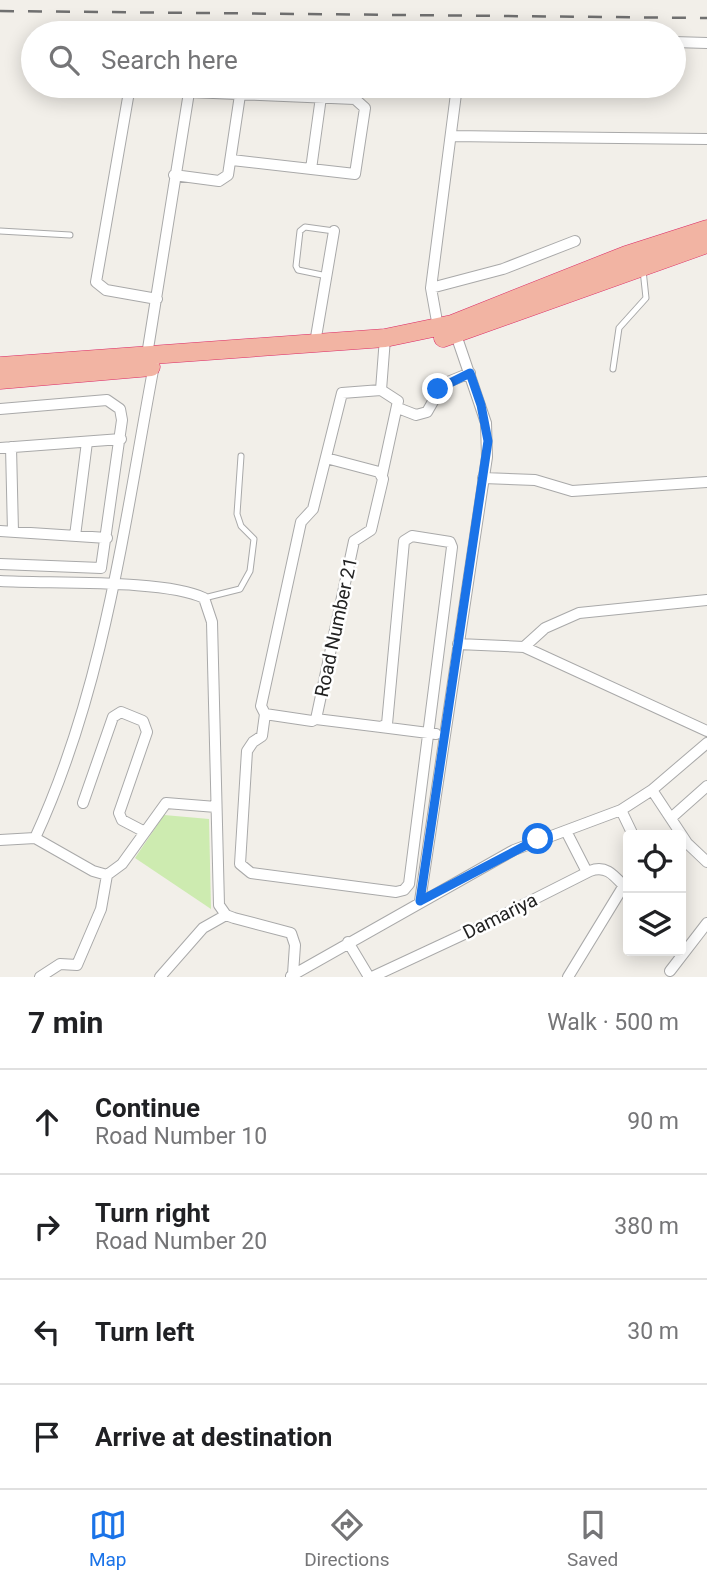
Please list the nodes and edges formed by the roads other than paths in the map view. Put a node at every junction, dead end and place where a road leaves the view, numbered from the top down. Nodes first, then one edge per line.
1 (686, 42) edge
2 (707, 43) edge
3 (128, 98) edge
4 (187, 98) edge
5 (240, 98) edge
6 (321, 98) edge
7 (338, 98) edge
8 (456, 98) edge
9 (451, 136) junction
10 (707, 139) edge
11 (232, 160) junction
12 (311, 169) junction
13 (174, 175) junction
14 (707, 229) edge
15 (0, 231) edge
16 (334, 231) joint
17 (70, 235) dead end
18 (575, 241) dead end
19 (707, 244) edge
20 (642, 267) junction
21 (327, 276) junction
22 (431, 288) junction
23 (157, 299) junction
24 (449, 329) junction
25 (316, 343) junction
26 (385, 343) junction
27 (152, 359) junction
28 (0, 366) edge
29 (613, 369) dead end
30 (470, 373) junction
31 (0, 380) edge
32 (381, 390) junction
33 (398, 408) junction
34 (0, 409) edge
35 (121, 439) junction
36 (87, 442) junction
37 (5, 447) edge
38 (241, 456) dead end
39 (326, 458) junction
40 (382, 475) junction
41 (483, 478) junction
42 (707, 482) edge
43 (0, 531) edge
44 (13, 532) junction
45 (75, 536) junction
46 (107, 538) junction
47 (0, 564) edge
48 (0, 581) edge
49 (112, 586) junction
50 (204, 598) junction
51 (707, 600) edge
52 (458, 644) junction
53 (524, 647) junction
54 (265, 714) junction
55 (314, 720) junction
56 (381, 727) junction
57 (707, 731) edge
58 (429, 734) junction
59 (446, 736) junction
60 (707, 743) edge
61 (707, 786) edge
62 (652, 790) junction
63 (83, 803) dead end
64 (216, 807) junction
65 (621, 810) junction
66 (671, 818) junction
67 (631, 830) edge
68 (677, 830) edge
69 (143, 831) junction
70 (566, 831) junction
71 (35, 838) junction
72 (0, 840) edge
73 (686, 846) edge
74 (707, 862) edge
75 (587, 872) junction
76 (107, 875) junction
77 (623, 880) edge
78 (623, 887) edge
79 (420, 901) junction
80 (226, 915) junction
81 (707, 923) edge
82 (348, 942) junction
83 (670, 971) dead end
84 (290, 976) edge
85 (40, 977) edge
86 (160, 977) edge
87 (370, 977) edge
88 (568, 977) edge

1 - 2 street
3 - 23 street
4 - 13 street
5 - 11 street
6 - 12 street
7 - 12 street
8 - 9 street
9 - 10 street
9 - 22 street
11 - 12 street
11 - 13 street
13 - 23 street
14 - 24 highway
15 - 17 lane
16 - 21 street
16 - 21 lane
18 - 22 street
19 - 20 highway
20 - 24 highway
20 - 29 lane
21 - 25 street
22 - 24 street
23 - 27 street
24 - 26 highway
24 - 30 street
25 - 26 highway
25 - 27 highway
26 - 27 highway
26 - 32 street
27 - 28 highway
27 - 31 highway
27 - 49 street
30 - 33 street
30 - 41 street
32 - 33 street
32 - 39 street
33 - 40 street, Road Number 21
34 - 35 street
35 - 36 street
35 - 46 street
36 - 37 street
36 - 45 street
37 - 44 street
38 - 50 lane
39 - 40 street
39 - 54 street
40 - 55 street, Road Number 21
41 - 42 street
41 - 52 street
43 - 44 street
44 - 45 street
45 - 46 street
46 - 47 street
48 - 49 street
49 - 50 street
49 - 71 street
50 - 64 street
51 - 53 street
52 - 53 street
52 - 59 street
53 - 57 street
54 - 55 street
54 - 58 street
55 - 56 street
56 - 58 street
56 - 58 street
58 - 59 street
59 - 79 street
60 - 62 street
61 - 66 street
62 - 65 street
62 - 66 street
63 - 69 street
64 - 69 street
64 - 80 street
65 - 67 street
65 - 70 street
66 - 68 street
69 - 76 street
70 - 75 street
70 - 79 street
71 - 72 street
71 - 76 street
73 - 74 street
75 - 77 street
75 - 87 street, Damariya
76 - 85 street
78 - 88 street
79 - 82 street
80 - 84 street
80 - 86 street
81 - 83 street
82 - 84 street
82 - 87 street

